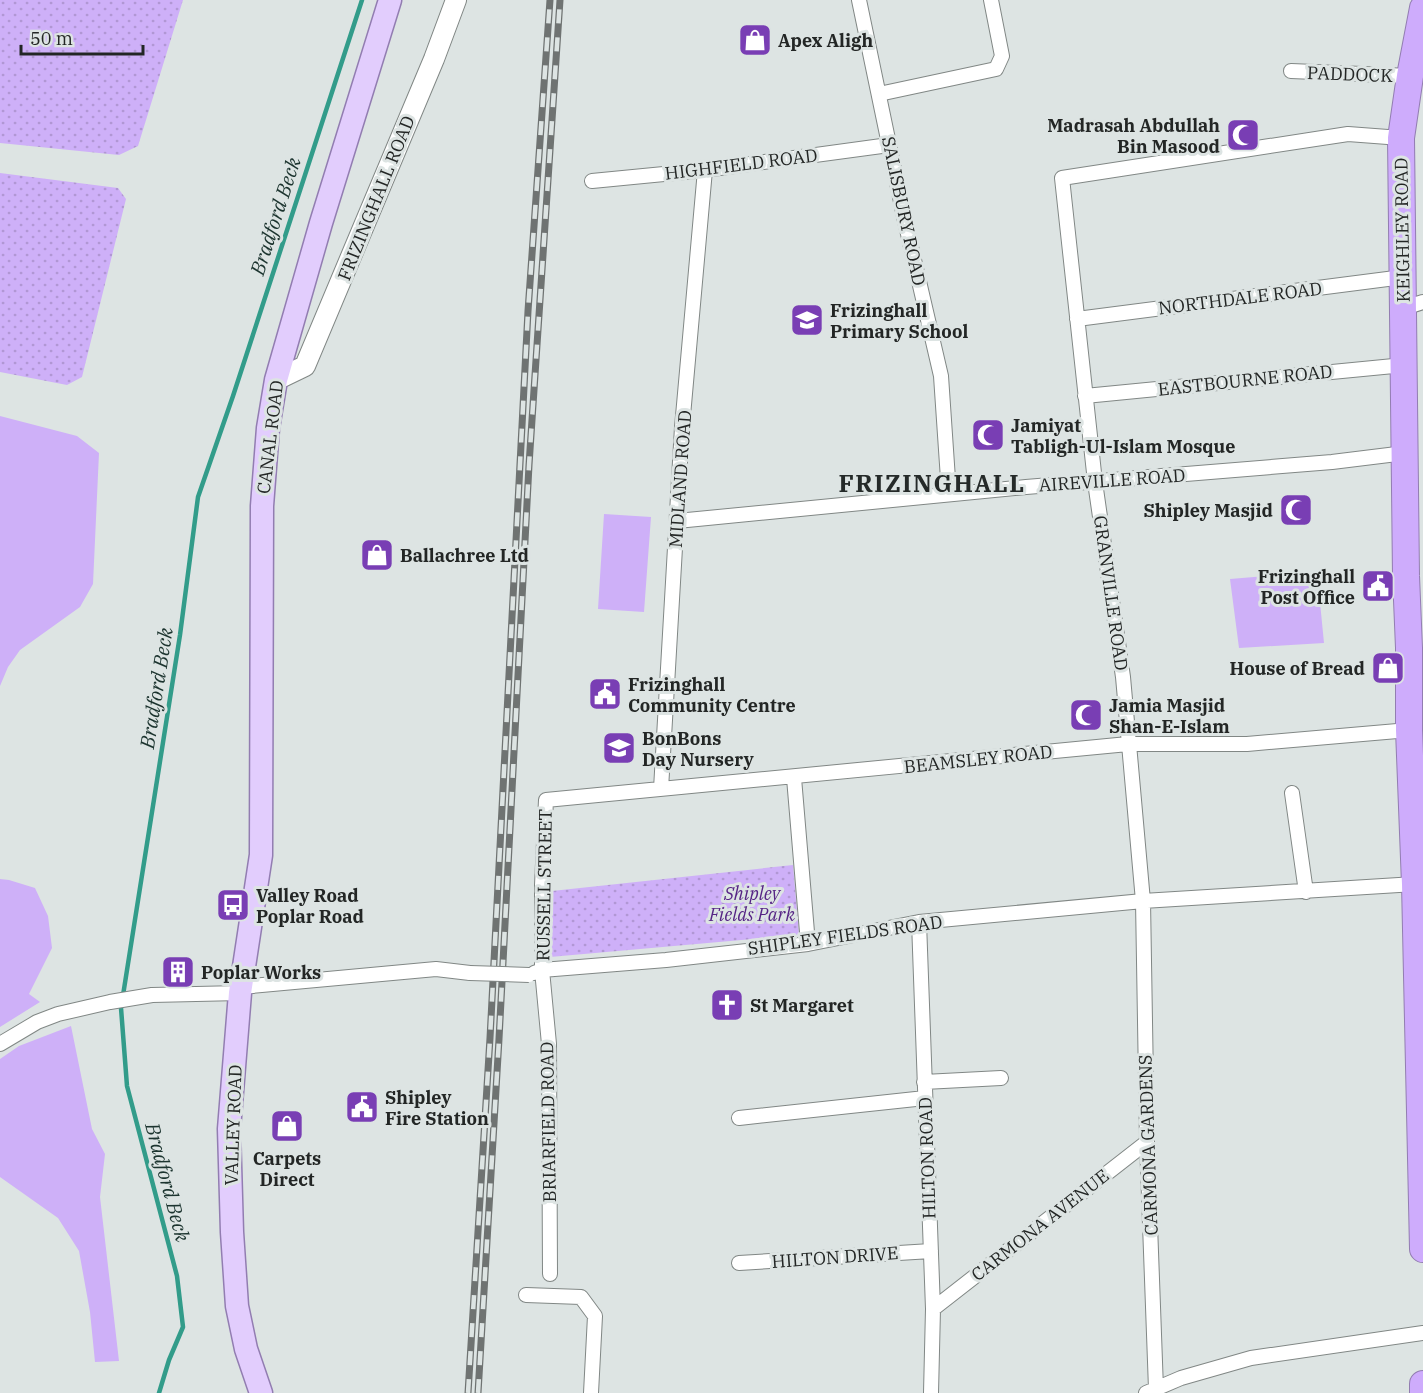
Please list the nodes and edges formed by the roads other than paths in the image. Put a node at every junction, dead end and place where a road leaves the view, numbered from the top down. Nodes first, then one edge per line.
1 (390, 0) edge
2 (456, 0) edge
3 (859, 0) edge
4 (991, 0) edge
5 (1423, 8) edge
6 (1291, 71) dead end
7 (1410, 76) junction
8 (879, 94) junction
9 (1401, 138) junction
10 (889, 145) junction
11 (705, 170) junction
12 (592, 181) dead end
13 (1403, 277) junction
14 (1413, 305) edge
15 (1077, 319) junction
16 (1404, 365) junction
17 (276, 380) junction
18 (1085, 396) junction
19 (1405, 453) junction
20 (1095, 482) junction
21 (1414, 485) edge
22 (949, 494) junction
23 (677, 521) junction
24 (1416, 676) edge
25 (1409, 730) junction
26 (1128, 744) junction
27 (794, 778) junction
28 (661, 789) junction
29 (1292, 794) dead end
30 (546, 800) joint
31 (1418, 827) edge
32 (261, 855) joint
33 (1415, 884) junction
34 (1306, 892) junction
35 (1143, 901) junction
36 (919, 922) junction
37 (808, 944) junction
38 (536, 972) junction
39 (240, 990) junction
40 (0, 1044) edge
41 (1001, 1078) dead end
42 (924, 1082) junction
43 (925, 1098) junction
44 (739, 1118) dead end
45 (1147, 1142) junction
46 (1422, 1201) edge
47 (1423, 1249) edge
48 (931, 1251) junction
49 (739, 1263) dead end
50 (550, 1274) dead end
51 (525, 1295) dead end
52 (933, 1309) junction
53 (1423, 1333) edge
54 (1423, 1384) edge
55 (1151, 1391) edge
56 (261, 1393) edge
57 (591, 1393) edge
58 (931, 1393) edge
59 (1423, 1393) edge

1 - 17 main road, CANAL ROAD
2 - 17 street, FRIZINGHALL ROAD
3 - 8 street, SALISBURY ROAD
4 - 8 street
5 - 7 highway, KEIGHLEY ROAD
6 - 7 street, PADDOCK
7 - 9 highway, KEIGHLEY ROAD
8 - 10 street, SALISBURY ROAD
9 - 13 highway, KEIGHLEY ROAD
9 - 15 street, GRANVILLE ROAD
10 - 11 street, HIGHFIELD ROAD
10 - 22 street, SALISBURY ROAD
11 - 12 street, HIGHFIELD ROAD
11 - 23 street, MIDLAND ROAD
13 - 14 highway, KEIGHLEY ROAD
13 - 15 street, NORTHDALE ROAD
14 - 16 highway, KEIGHLEY ROAD
15 - 18 street, GRANVILLE ROAD
16 - 18 street, EASTBOURNE ROAD
16 - 19 highway, KEIGHLEY ROAD
17 - 32 main road, CANAL ROAD
18 - 20 street, GRANVILLE ROAD
19 - 20 street, AIREVILLE ROAD
19 - 21 highway, KEIGHLEY ROAD
20 - 22 street, AIREVILLE ROAD
20 - 26 street, GRANVILLE ROAD
21 - 24 highway, KEIGHLEY ROAD
22 - 23 street, AIREVILLE ROAD
23 - 28 street, MIDLAND ROAD
24 - 25 highway, KEIGHLEY ROAD
25 - 26 street, BEAMSLEY ROAD
25 - 31 highway, KEIGHLEY ROAD
26 - 27 street, BEAMSLEY ROAD
26 - 35 street, GRANVILLE ROAD
27 - 28 street, BEAMSLEY ROAD
27 - 37 street
28 - 30 street, BEAMSLEY ROAD
29 - 34 street
30 - 38 street, RUSSELL STREET
31 - 33 highway, KEIGHLEY ROAD
32 - 39 main road, VALLEY ROAD
33 - 34 street, SHIPLEY FIELDS ROAD
33 - 46 highway, KEIGHLEY ROAD
34 - 35 street, SHIPLEY FIELDS ROAD
35 - 36 street, SHIPLEY FIELDS ROAD
35 - 45 street, CARMONA GARDENS
36 - 37 street, SHIPLEY FIELDS ROAD
36 - 42 street, HILTON ROAD
37 - 38 street, SHIPLEY FIELDS ROAD
38 - 39 street, SHIPLEY FIELDS ROAD, bridge
38 - 50 street, BRIARFIELD ROAD
39 - 40 street, SHIPLEY FIELDS ROAD
39 - 56 main road, VALLEY ROAD
41 - 42 street
42 - 43 street, HILTON ROAD
43 - 44 street
43 - 48 street, HILTON ROAD
45 - 52 street, CARMONA AVENUE
45 - 55 street, CARMONA GARDENS
46 - 47 highway, KEIGHLEY ROAD
48 - 49 street, HILTON DRIVE
48 - 52 street, HILTON ROAD
51 - 57 street
52 - 58 street, HILTON ROAD
53 - 55 street
54 - 59 highway

